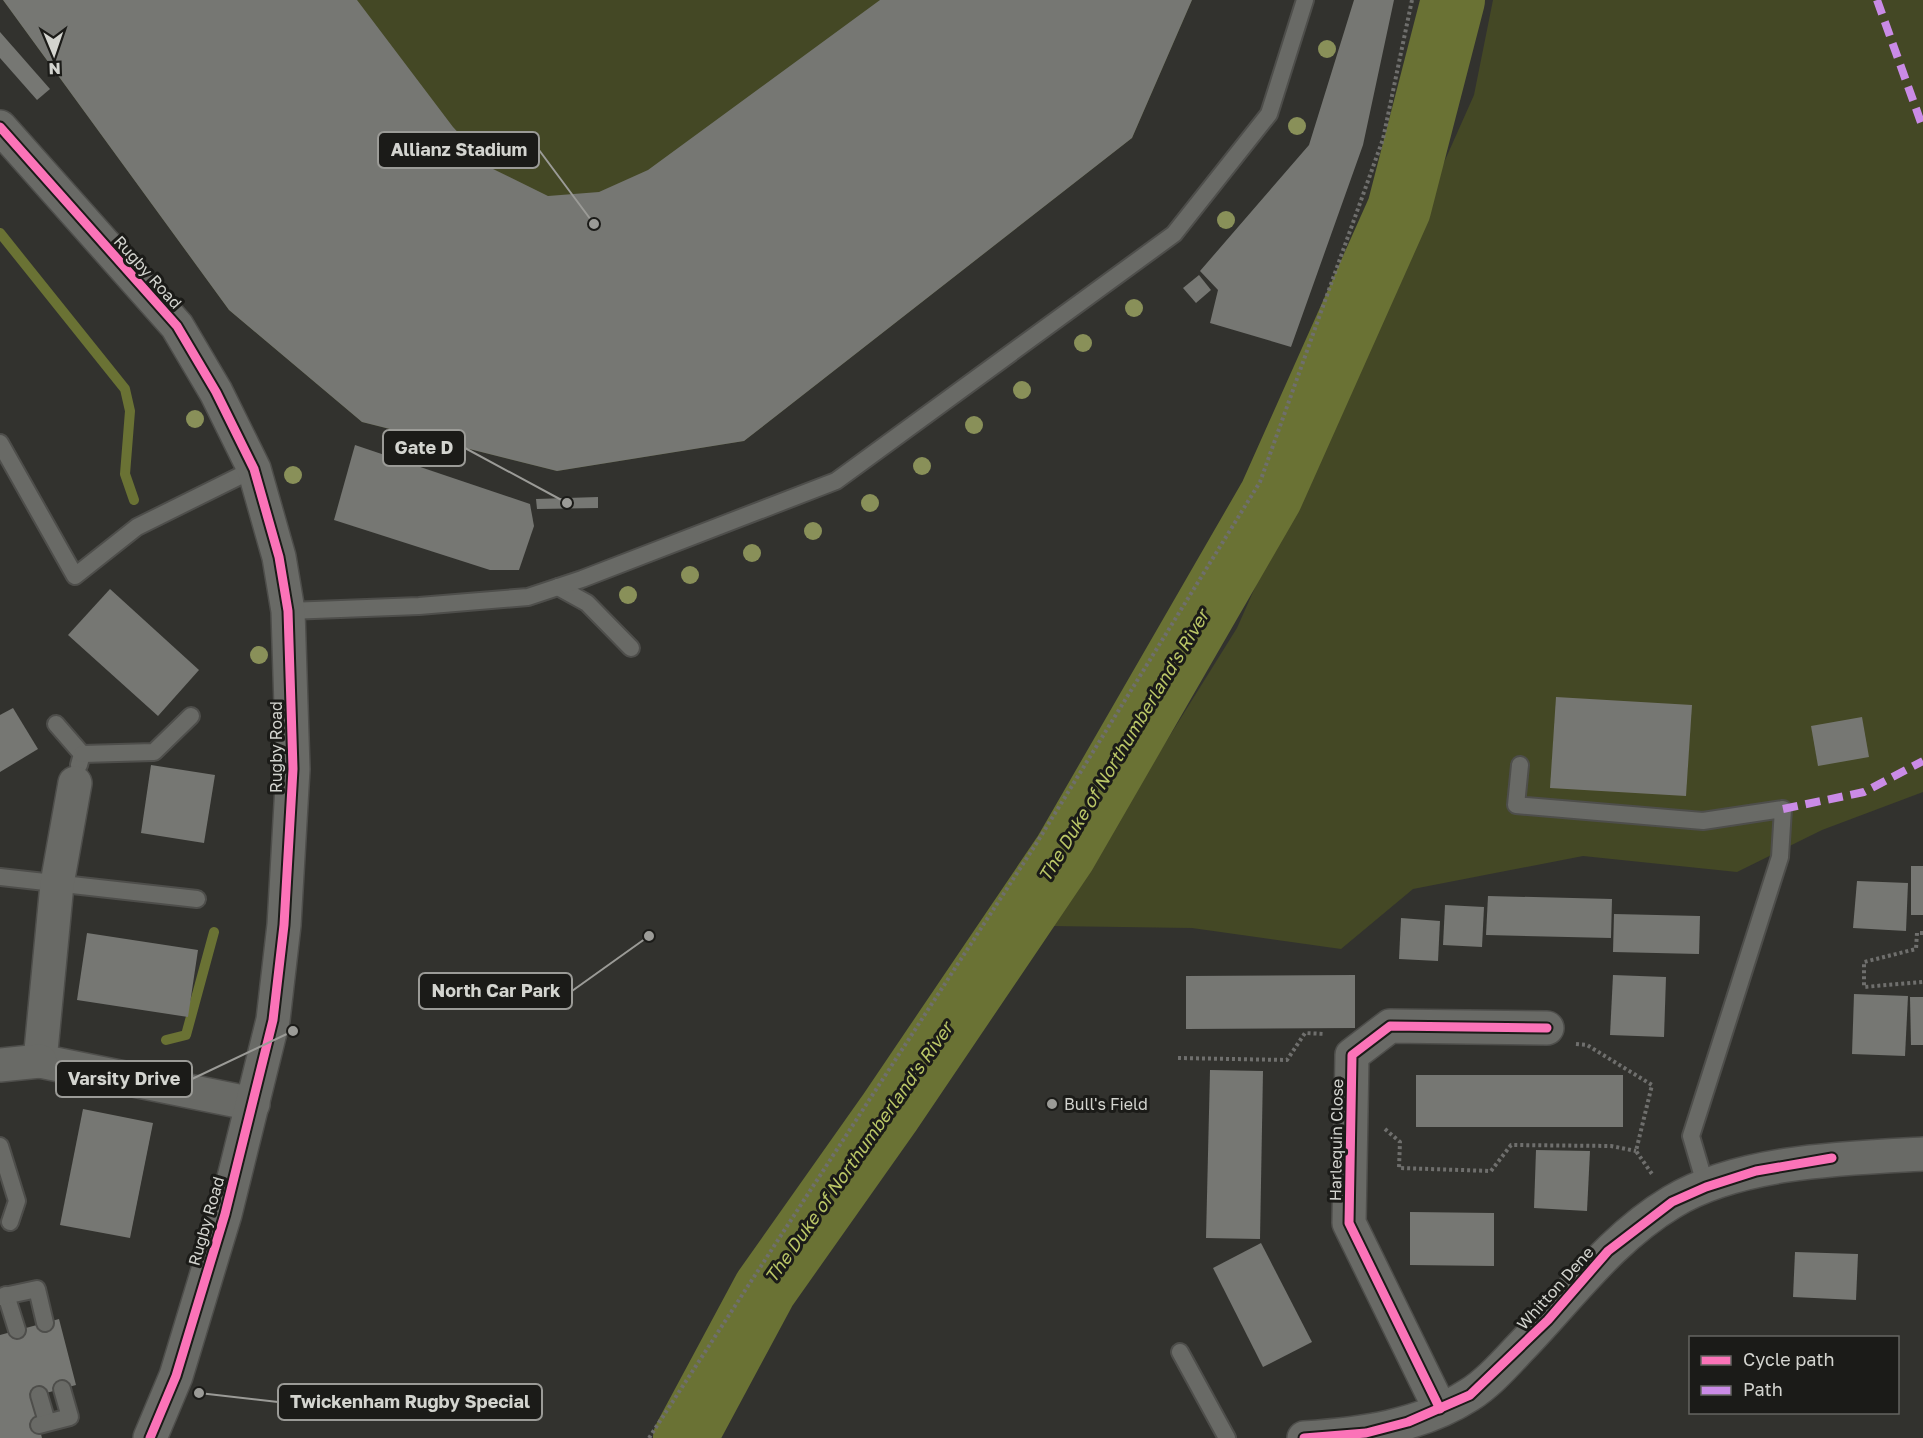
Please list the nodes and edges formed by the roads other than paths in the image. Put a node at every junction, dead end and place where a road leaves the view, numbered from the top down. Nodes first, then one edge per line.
1 (1305, 0) edge
2 (0, 127) edge
3 (0, 443) edge
4 (254, 469) junction
5 (558, 586) junction
6 (288, 611) junction
7 (631, 648) dead end
8 (190, 716) dead end
9 (56, 724) dead end
10 (1520, 765) dead end
11 (78, 769) junction
12 (0, 877) edge
13 (57, 884) junction
14 (197, 899) dead end
15 (1547, 1028) road end
16 (40, 1061) junction
17 (0, 1065) edge
18 (253, 1104) junction
19 (0, 1146) edge
20 (1923, 1154) edge
21 (1706, 1187) junction
22 (10, 1222) dead end
23 (3, 1296) edge
24 (45, 1323) dead end
25 (17, 1330) dead end
26 (1180, 1352) dead end
27 (62, 1389) dead end
28 (39, 1395) dead end
29 (1440, 1409) junction
30 (150, 1438) edge
31 (1227, 1438) edge
32 (1304, 1438) edge

1 - 5 lane
2 - 4 street, Rugby Road
3 - 4 lane
4 - 6 street, Rugby Road
5 - 6 lane
5 - 7 lane
6 - 18 street, Rugby Road
8 - 11 lane
9 - 11 lane
10 - 21 lane
11 - 13 street
12 - 13 lane
13 - 14 lane
13 - 16 street
15 - 29 street, Harlequin Close
16 - 17 street
16 - 18 street
18 - 30 street, Rugby Road
19 - 22 lane
20 - 21 street, Whitton Dene
21 - 29 street, Whitton Dene
23 - 24 lane
23 - 25 lane
26 - 31 lane
27 - 28 lane
29 - 32 street, Whitton Dene

